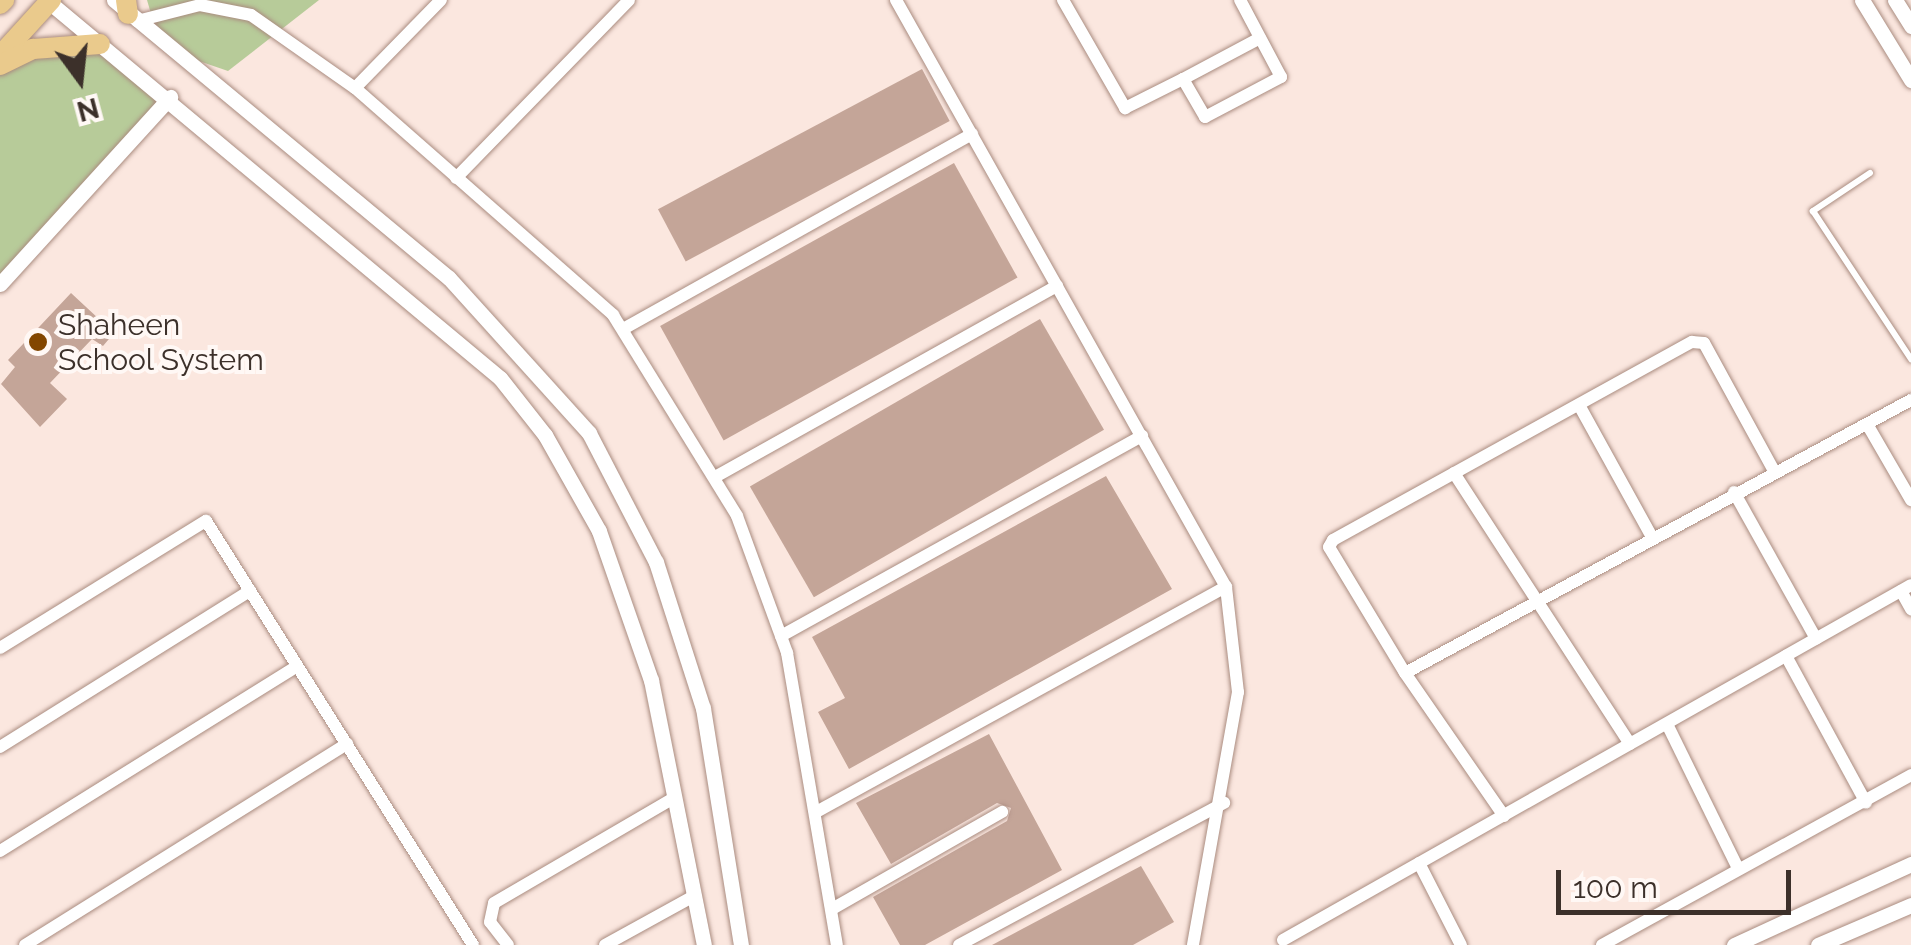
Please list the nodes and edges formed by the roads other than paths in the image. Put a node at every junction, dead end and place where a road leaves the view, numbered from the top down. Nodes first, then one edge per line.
1 (242, 0) edge
2 (440, 0) edge
3 (629, 0) edge
4 (896, 0) edge
5 (1062, 0) edge
6 (1240, 0) edge
7 (1862, 0) edge
8 (1895, 0) edge
9 (51, 1) edge
10 (126, 9) edge
11 (251, 15) junction
12 (1911, 26) edge
13 (1260, 38) junction
14 (100, 44) junction
15 (0, 56) edge
16 (0, 65) edge
17 (1184, 79) junction
18 (1911, 80) edge
19 (355, 88) junction
20 (170, 97) junction
21 (972, 134) junction
22 (1870, 173) dead end
23 (456, 178) junction
24 (0, 284) edge
25 (1056, 286) junction
26 (623, 329) junction
27 (1911, 359) edge
28 (1911, 400) edge
29 (1578, 406) junction
30 (1867, 424) junction
31 (1142, 436) junction
32 (1774, 471) junction
33 (1454, 473) junction
34 (715, 478) junction
35 (1734, 492) junction
36 (1911, 500) edge
37 (1652, 537) junction
38 (1226, 588) junction
39 (1906, 588) edge
40 (250, 592) junction
41 (1530, 601) junction
42 (1911, 608) edge
43 (781, 636) junction
44 (1816, 639) junction
45 (0, 648) edge
46 (1786, 656) junction
47 (297, 666) junction
48 (1405, 674) junction
49 (1667, 724) junction
50 (346, 744) junction
51 (1630, 744) junction
52 (0, 748) edge
53 (1911, 776) edge
54 (674, 798) junction
55 (1224, 803) junction
56 (1866, 803) junction
57 (816, 812) junction
58 (1002, 812) dead end
59 (1504, 816) junction
60 (0, 851) edge
61 (1420, 863) junction
62 (1911, 864) edge
63 (1738, 868) junction
64 (694, 896) junction
65 (1911, 905) edge
66 (832, 910) junction
67 (1283, 940) dead end
68 (1829, 942) edge
69 (25, 945) edge
70 (473, 945) edge
71 (508, 945) edge
72 (605, 945) edge
73 (704, 945) edge
74 (741, 945) edge
75 (837, 945) edge
76 (960, 945) edge
77 (1194, 945) edge
78 (1462, 945) edge
79 (1602, 945) edge
80 (1734, 945) edge

1 - 11 street
2 - 19 street
3 - 23 street
4 - 21 street
5 - 17 street
6 - 13 street
7 - 18 street
8 - 12 street
9 - 14 street
9 - 15 main road
10 - 11 street
10 - 74 street
11 - 19 street
13 - 17 street
13 - 17 street
14 - 16 main road
14 - 20 street
19 - 23 street
20 - 24 street
20 - 54 street
21 - 25 street
21 - 26 street
22 - 27 lane
23 - 26 street
25 - 31 street
25 - 34 street
26 - 34 street
28 - 30 street
29 - 32 street
29 - 33 street
29 - 37 street
30 - 32 street
30 - 36 street
31 - 38 street
31 - 43 street
32 - 35 street
33 - 41 street
33 - 48 street
34 - 43 street
35 - 37 street
35 - 44 street
37 - 41 street
38 - 55 street
38 - 57 street
39 - 42 street
39 - 44 street
40 - 45 street
40 - 47 street
40 - 52 street
41 - 48 street
41 - 51 street
43 - 57 street
44 - 46 street
46 - 49 street
46 - 56 street
47 - 50 street
47 - 60 street
48 - 59 street
49 - 51 street
49 - 63 street
50 - 69 street
50 - 70 street
51 - 59 street
53 - 56 street
54 - 64 street
54 - 71 street
55 - 76 street
55 - 77 street
56 - 63 street
57 - 66 street
58 - 66 street
59 - 61 street
61 - 67 street
61 - 78 street
62 - 80 street
63 - 79 street
64 - 72 street
64 - 73 street
65 - 68 street
66 - 75 street

